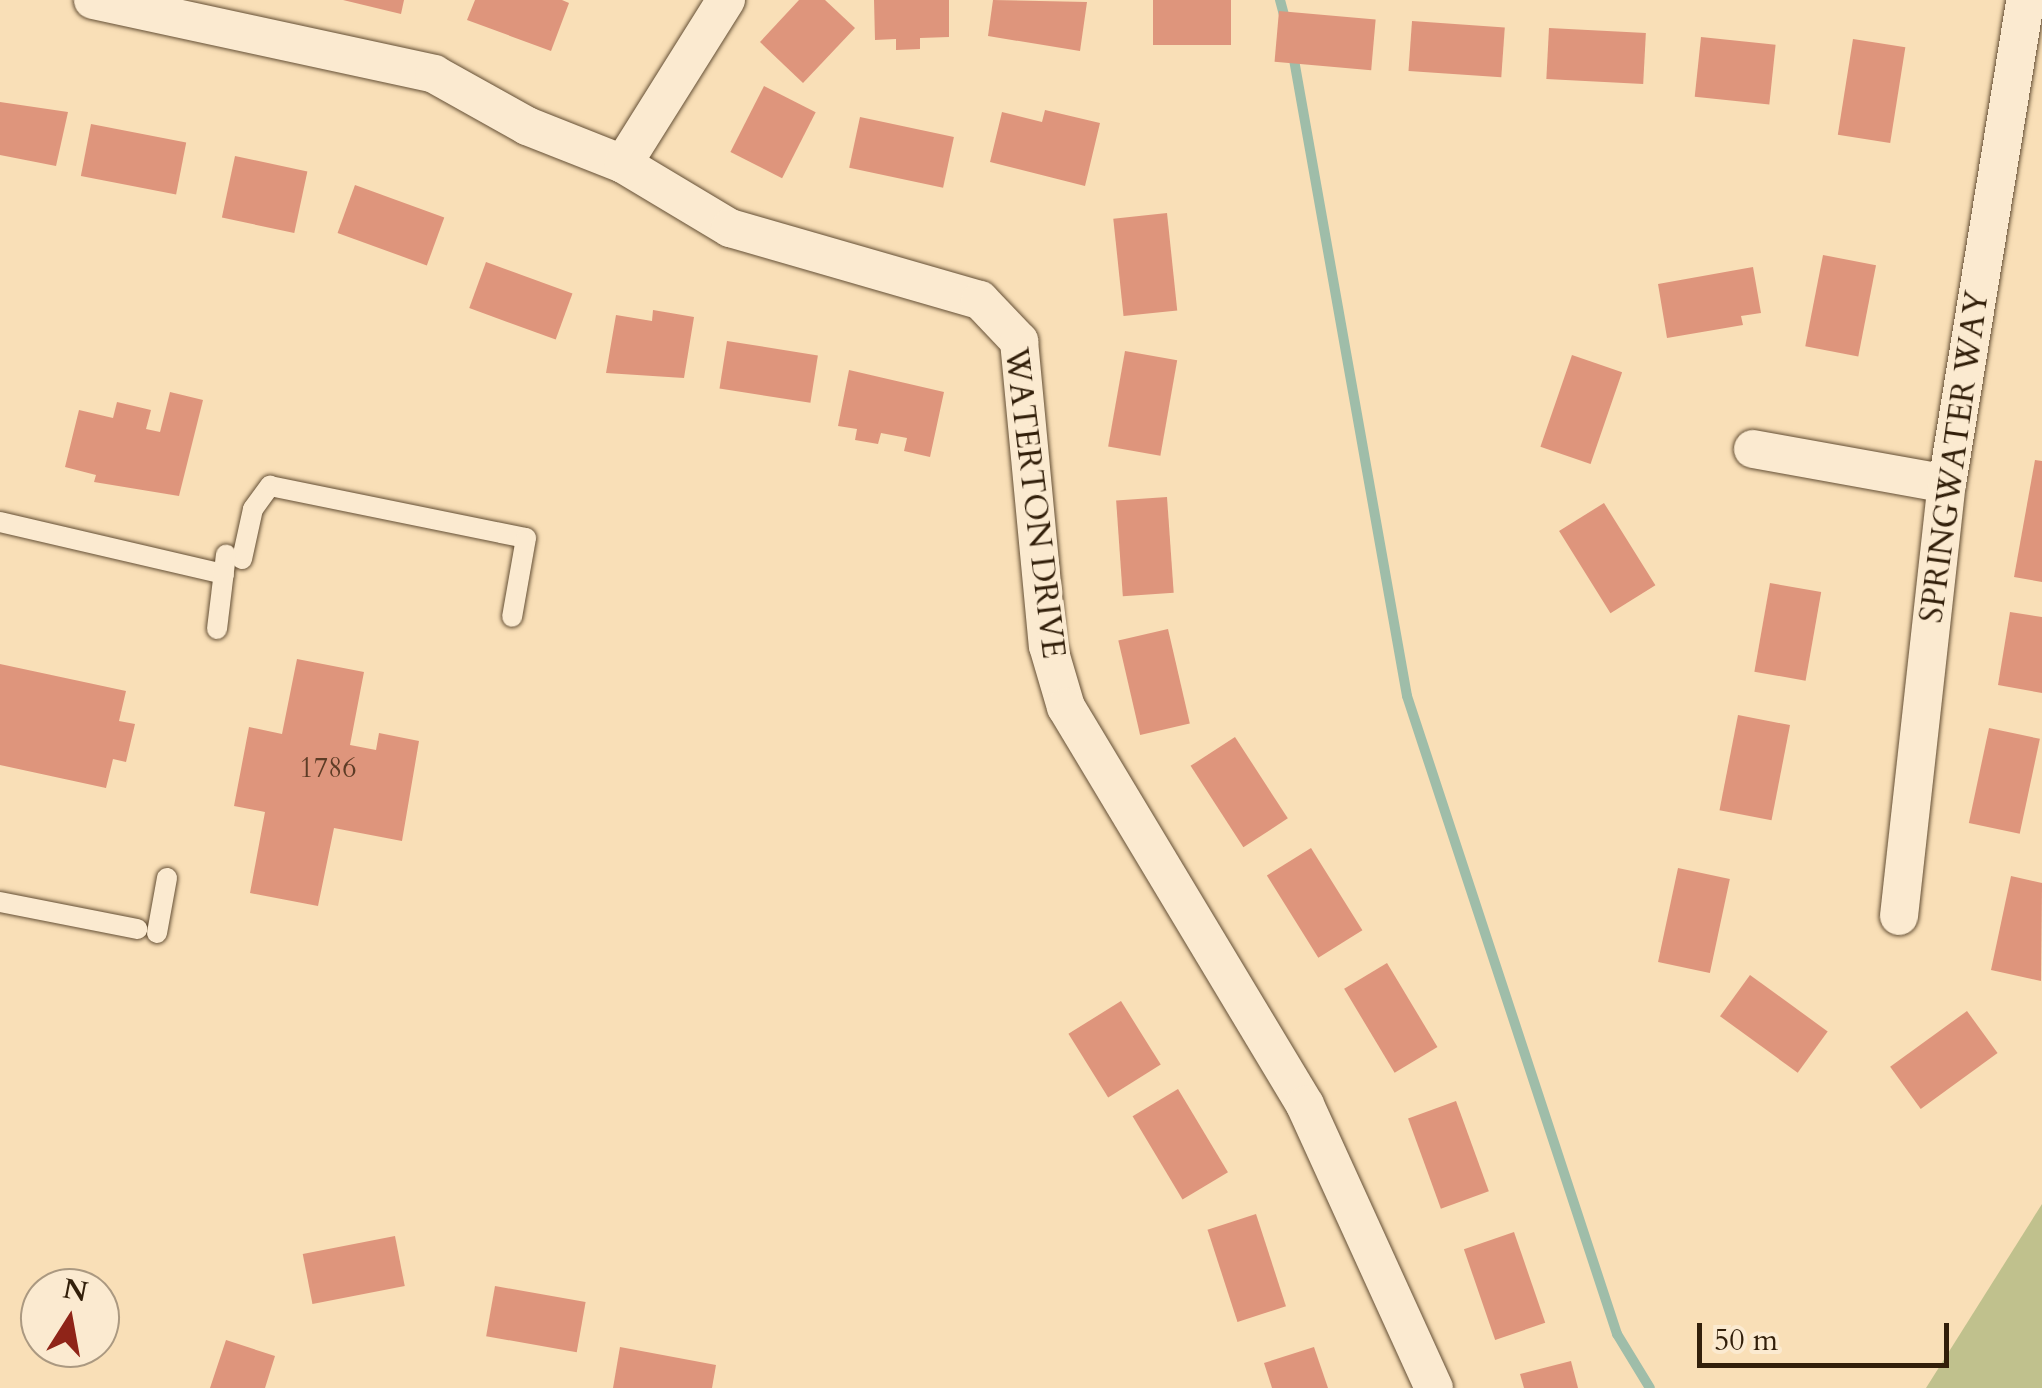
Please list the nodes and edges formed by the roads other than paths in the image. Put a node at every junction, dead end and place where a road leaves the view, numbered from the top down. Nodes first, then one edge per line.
1 (93, 0) edge
2 (726, 0) edge
3 (2026, 0) edge
4 (198, 10) edge
5 (623, 164) junction
6 (1753, 448) dead end
7 (1946, 484) junction
8 (0, 522) edge
9 (231, 563) junction
10 (512, 617) dead end
11 (217, 629) dead end
12 (168, 878) dead end
13 (0, 902) edge
14 (1899, 916) dead end
15 (1434, 1388) edge

1 - 4 street, WATERTON DRIVE
2 - 5 street
3 - 7 street, SPRINGWATER WAY
4 - 5 street, WATERTON DRIVE
5 - 15 street, WATERTON DRIVE
6 - 7 street
7 - 14 street, SPRINGWATER WAY
8 - 9 lane
9 - 10 lane
9 - 11 lane
12 - 13 lane

